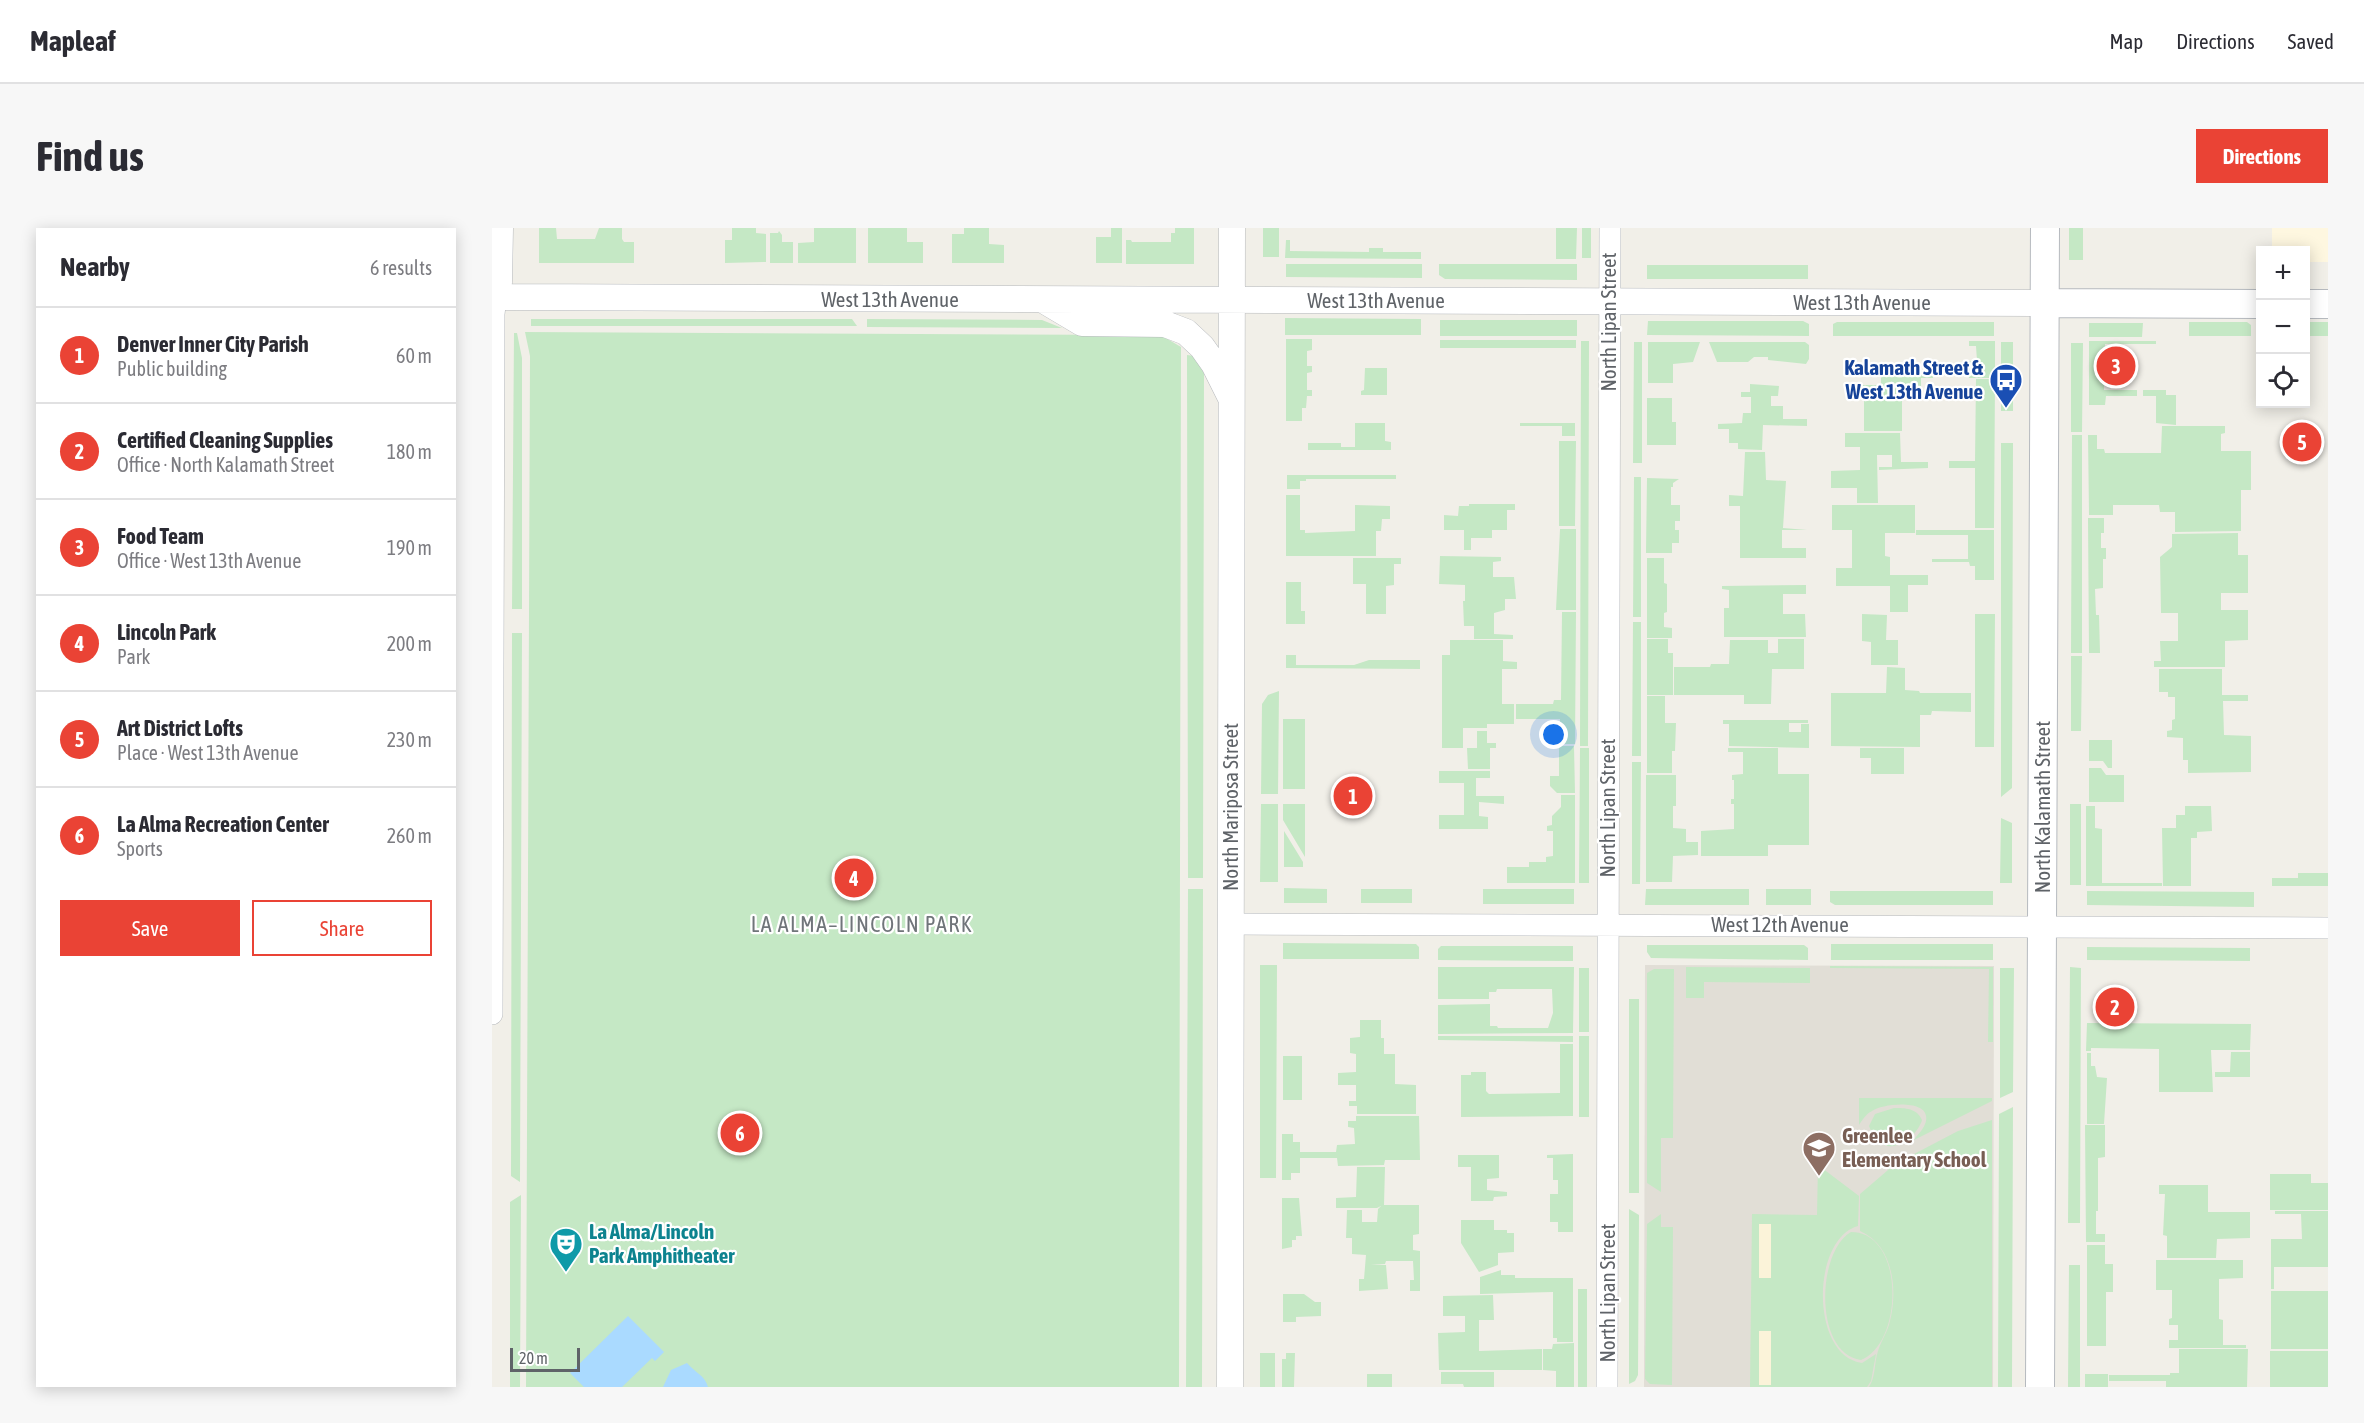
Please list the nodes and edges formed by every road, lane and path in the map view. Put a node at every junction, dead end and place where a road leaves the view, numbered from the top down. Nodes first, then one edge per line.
1 (500, 228) edge
2 (1232, 228) edge
3 (1610, 228) edge
4 (2045, 228) edge
5 (494, 297) edge
6 (1045, 301) junction
7 (1232, 301) junction
8 (1610, 302) junction
9 (2045, 303) junction
10 (2256, 304) edge
11 (2310, 304) edge
12 (2328, 304) edge
13 (1232, 408) junction
14 (492, 924) edge
15 (1231, 924) junction
16 (1608, 925) junction
17 (2042, 926) junction
18 (2328, 928) edge
19 (492, 1014) edge
20 (1230, 1387) edge
21 (1607, 1387) edge
22 (2040, 1387) edge

1 - 5 street
2 - 7 street, North Mariposa Street
3 - 8 street, North Lipan Street
4 - 9 main road, North Kalamath Street
5 - 6 street, West 13th Avenue
5 - 14 street
6 - 7 street, West 13th Avenue
6 - 13 street
7 - 8 street, West 13th Avenue
7 - 13 street, North Mariposa Street
8 - 9 street, West 13th Avenue
8 - 16 street, North Lipan Street
9 - 10 main road, West 13th Avenue
9 - 17 main road, North Kalamath Street
11 - 12 main road
13 - 15 street, North Mariposa Street
14 - 19 street
15 - 16 street, West 12th Avenue
15 - 20 street, North Mariposa Street
16 - 17 street, West 12th Avenue
16 - 21 street, North Lipan Street
17 - 18 street, West 12th Avenue
17 - 22 main road, North Kalamath Street

